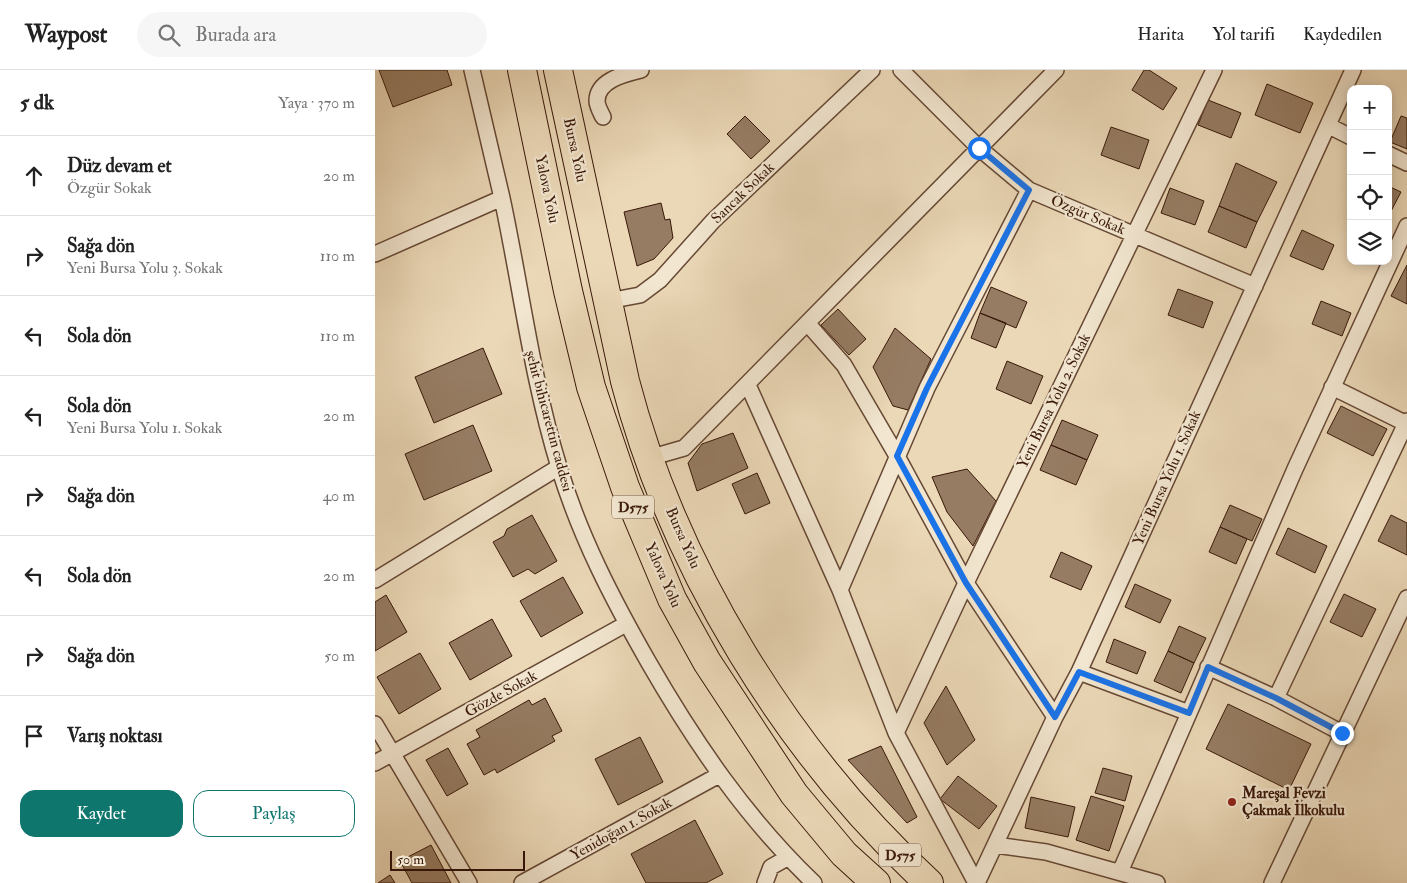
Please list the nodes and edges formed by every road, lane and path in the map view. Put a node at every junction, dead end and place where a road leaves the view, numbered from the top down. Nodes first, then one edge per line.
1 (472, 70) edge
2 (522, 70) edge
3 (558, 70) edge
4 (641, 70) edge
5 (872, 70) edge
6 (901, 70) edge
7 (1056, 70) edge
8 (1213, 70) edge
9 (1353, 70) edge
10 (603, 117) dead end
11 (1329, 126) junction
12 (1347, 135) edge
13 (979, 148) junction
14 (1392, 156) edge
15 (1407, 163) edge
16 (1029, 190) junction
17 (502, 198) junction
18 (1407, 226) edge
19 (1135, 235) junction
20 (375, 254) edge
21 (1255, 286) junction
22 (608, 302) junction
23 (808, 324) junction
24 (748, 385) junction
25 (1332, 387) junction
26 (1407, 423) edge
27 (897, 456) junction
28 (649, 458) junction
29 (559, 467) junction
30 (375, 580) edge
31 (966, 583) junction
32 (841, 590) junction
33 (1407, 598) edge
34 (627, 624) junction
35 (1402, 625) edge
36 (1208, 667) junction
37 (1079, 672) junction
38 (1276, 698) junction
39 (1189, 713) junction
40 (1055, 717) junction
41 (375, 724) edge
42 (896, 733) junction
43 (1342, 733) junction
44 (394, 753) junction
45 (375, 763) edge
46 (719, 775) junction
47 (871, 826) junction
48 (995, 845) junction
49 (787, 858) junction
50 (1120, 872) junction
51 (540, 879) edge
52 (469, 883) edge
53 (523, 883) edge
54 (765, 883) edge
55 (814, 883) edge
56 (876, 883) edge
57 (929, 883) edge
58 (950, 883) edge
59 (977, 883) edge
60 (1157, 883) edge
61 (1272, 883) edge

1 - 17 street, şehit bihicarettin caddesi
2 - 56 highway, Yalova Yolu / D575
3 - 22 highway, Bursa Yolu / D575
4 - 10 street
5 - 22 street, Sancak Sokak
6 - 13 street, Özgür Sokak
7 - 13 street
8 - 19 street, Yeni Bursa Yolu 2. Sokak
9 - 11 street, Yeni Bursa Yolu 1. Sokak
11 - 12 street
11 - 21 street, Yeni Bursa Yolu 1. Sokak
13 - 16 street, Özgür Sokak
13 - 23 street
14 - 15 street
16 - 19 street, Özgür Sokak
16 - 27 street
17 - 20 street
17 - 29 street, şehit bihicarettin caddesi
18 - 25 street
19 - 21 street, Özgür Sokak
19 - 31 street, Yeni Bursa Yolu 2. Sokak
21 - 37 street, Yeni Bursa Yolu 1. Sokak
22 - 28 highway, Bursa Yolu / D575
23 - 24 street
23 - 27 street
24 - 28 street
24 - 32 street
25 - 26 street
25 - 36 street
26 - 38 street
27 - 31 street
27 - 32 street
28 - 47 highway, Bursa Yolu / D575
29 - 30 street
29 - 34 street, şehit bihicarettin caddesi
31 - 40 street
31 - 42 street, Yeni Bursa Yolu 2. Sokak
32 - 42 street
33 - 35 street
34 - 44 street, Gözde Sokak
34 - 46 street, şehit bihicarettin caddesi
35 - 43 street
36 - 38 street
36 - 39 street
37 - 39 street
37 - 40 street, Yeni Bursa Yolu 1. Sokak
38 - 43 street
39 - 50 street
40 - 48 street, Yeni Bursa Yolu 1. Sokak
41 - 44 street
42 - 59 street
43 - 61 street
44 - 45 street, Gözde Sokak
44 - 52 street
46 - 49 street, şehit bihicarettin caddesi
46 - 51 street, Yenidoğan 1. Sokak
47 - 57 highway, Bursa Yolu / D575
47 - 58 highway
48 - 50 street
48 - 59 street, Yeni Bursa Yolu 1. Sokak
49 - 54 street
49 - 55 street, şehit bihicarettin caddesi
50 - 60 street
51 - 53 street, Yenidoğan 1. Sokak

